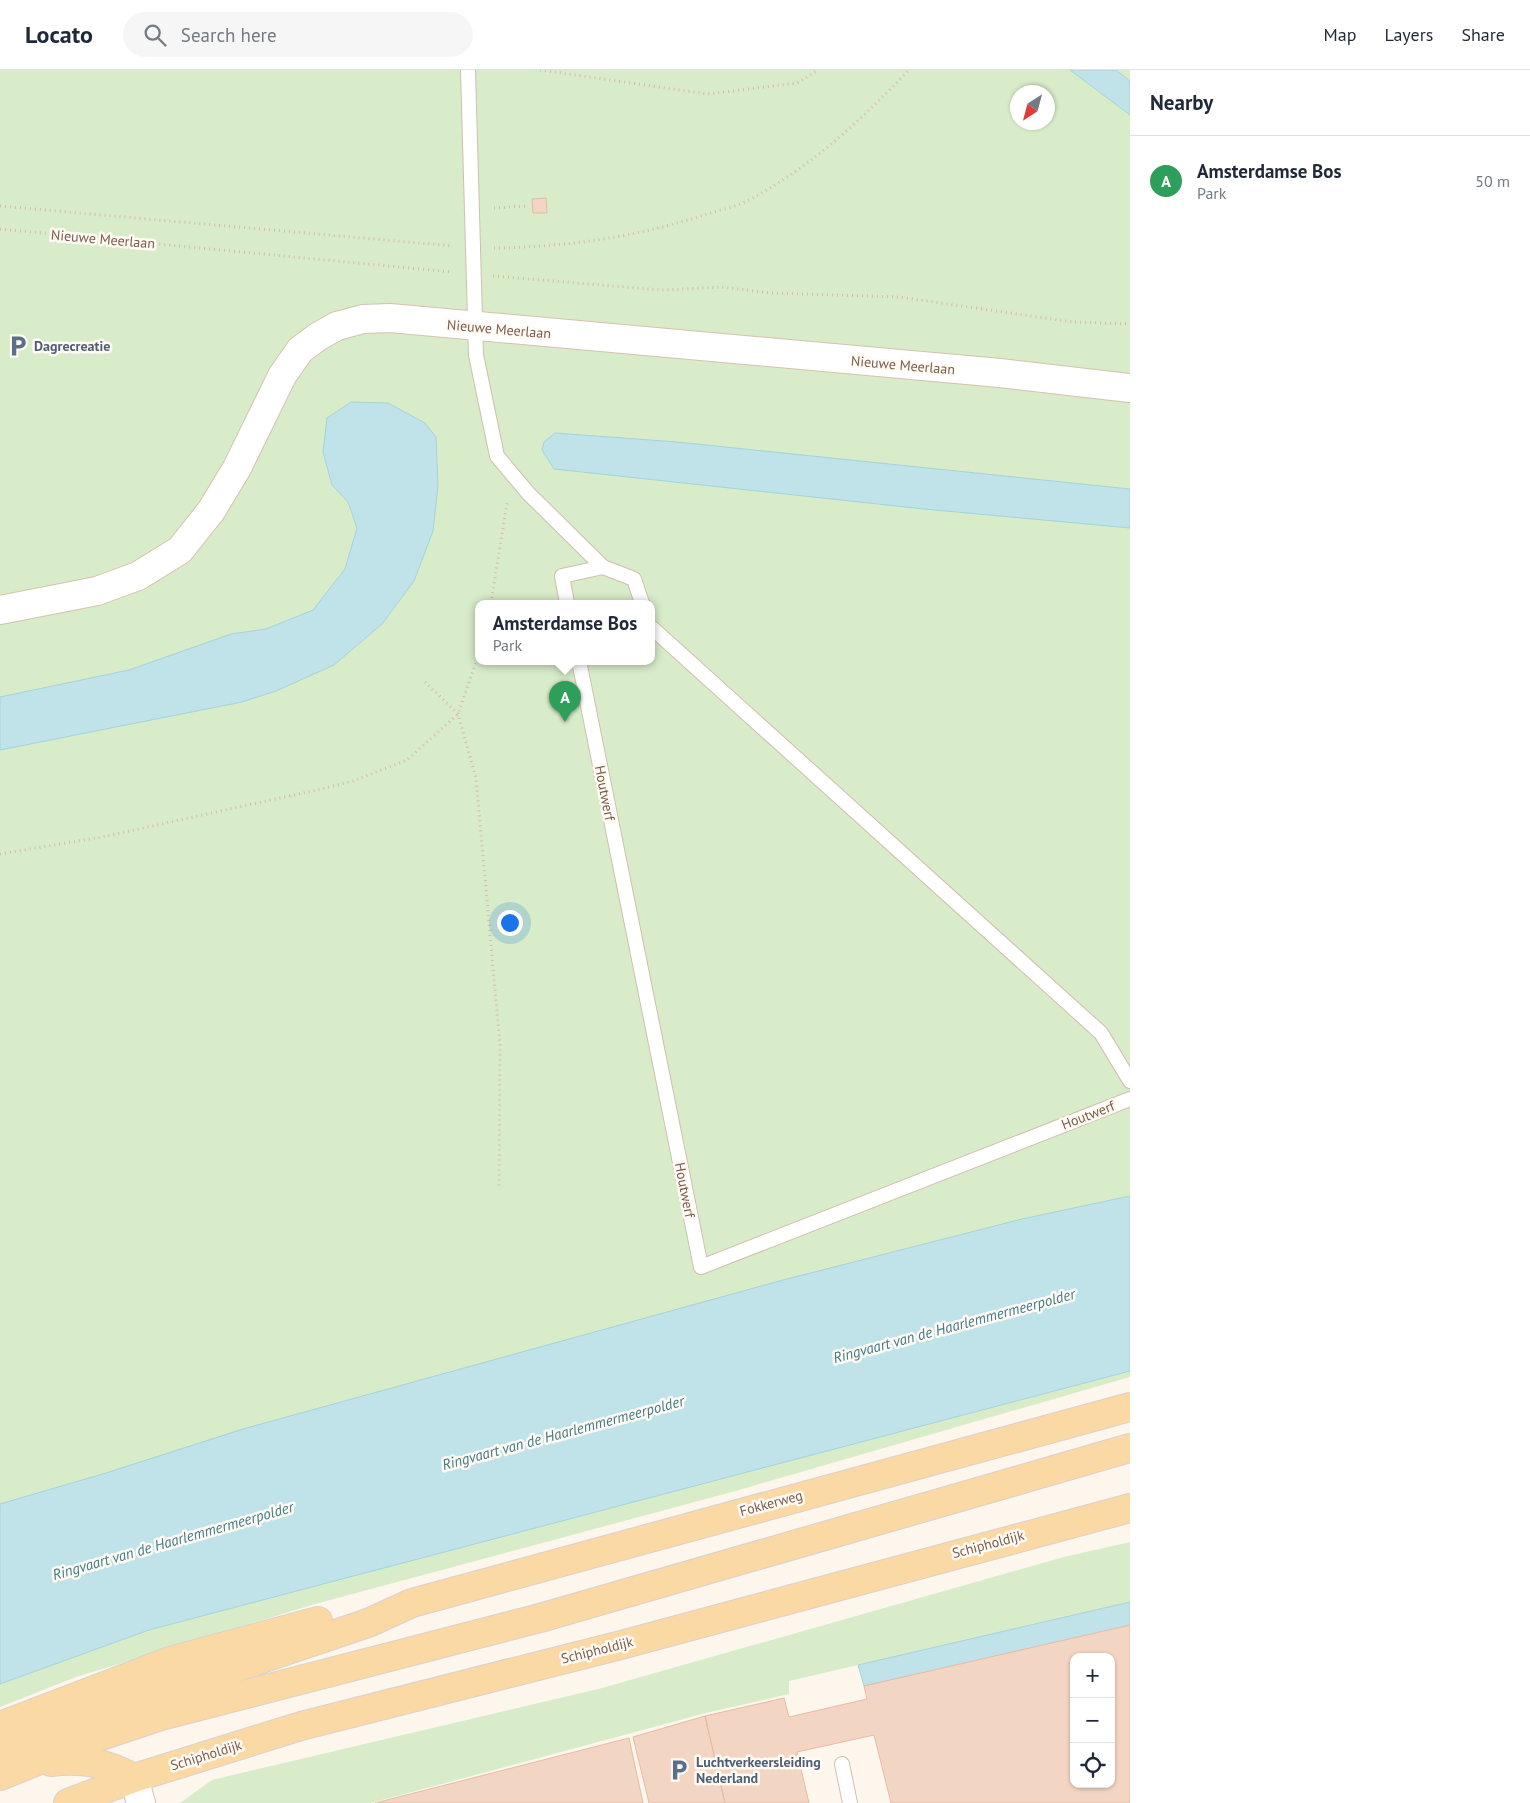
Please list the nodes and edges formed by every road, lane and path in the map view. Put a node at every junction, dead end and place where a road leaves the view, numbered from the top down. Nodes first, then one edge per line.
1 (468, 70) edge
2 (540, 70) edge
3 (818, 70) edge
4 (909, 70) edge
5 (0, 206) edge
6 (528, 206) dead end
7 (473, 210) junction
8 (0, 229) edge
9 (474, 248) junction
10 (475, 274) junction
11 (514, 278) dead end
12 (1130, 324) edge
13 (476, 328) junction
14 (1130, 388) edge
15 (497, 456) junction
16 (603, 567) junction
17 (492, 600) edge
18 (566, 600) edge
19 (641, 600) edge
20 (0, 610) edge
21 (655, 631) edge
22 (475, 665) edge
23 (580, 665) edge
24 (425, 682) dead end
25 (458, 714) junction
26 (0, 854) edge
27 (1130, 1081) edge
28 (1130, 1099) edge
29 (499, 1188) dead end
30 (1117, 1410) edge
31 (1130, 1448) edge
32 (1130, 1508) edge
33 (412, 1603) junction
34 (0, 1726) edge
35 (0, 1749) edge
36 (842, 1764) dead end
37 (27, 1765) junction
38 (0, 1776) edge
39 (137, 1791) edge
40 (68, 1803) edge
41 (850, 1803) edge

1 - 7 lane
2 - 3 path
4 - 9 path
5 - 9 path
6 - 7 path
7 - 9 lane
8 - 10 path, Nieuwe Meerlaan
9 - 10 lane
10 - 13 lane
11 - 12 path
13 - 14 street, Nieuwe Meerlaan
13 - 15 lane
13 - 20 street, Nieuwe Meerlaan
15 - 16 lane
15 - 17 path
16 - 18 lane
16 - 19 lane
21 - 27 lane
22 - 25 path
23 - 28 lane, Houtwerf
24 - 25 path
25 - 26 path
25 - 29 path
30 - 33 main road, Fokkerweg
31 - 37 main road
32 - 39 main road, Schipholdijk
33 - 34 main road
33 - 35 main road
36 - 41 lane
37 - 38 main road
37 - 39 main road
39 - 40 main road, Schipholdijk

